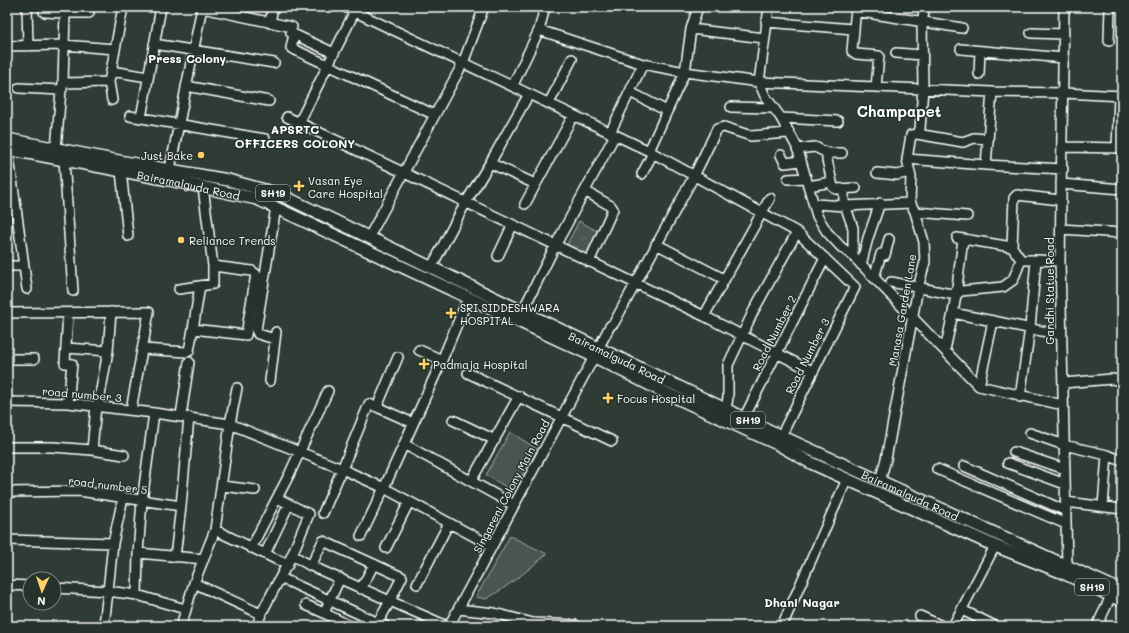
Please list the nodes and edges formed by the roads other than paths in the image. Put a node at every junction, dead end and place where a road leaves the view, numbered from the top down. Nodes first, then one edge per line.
1 (27, 7) edge
2 (123, 7) edge
3 (161, 7) edge
4 (202, 7) edge
5 (273, 7) edge
6 (345, 7) edge
7 (484, 7) edge
8 (546, 7) edge
9 (698, 7) edge
10 (769, 7) edge
11 (925, 7) edge
12 (1064, 7) edge
13 (1110, 7) edge
14 (856, 9) edge
15 (233, 11) edge
16 (355, 11) junction
17 (44, 12) dead end
18 (65, 13) junction
19 (89, 13) dead end
20 (766, 22) junction
21 (922, 22) junction
22 (270, 23) junction
23 (962, 28) dead end
24 (691, 29) junction
25 (853, 29) junction
26 (538, 30) junction
27 (292, 33) junction
28 (1030, 33) dead end
29 (1064, 34) junction
30 (764, 38) junction
31 (1109, 40) dead end
32 (154, 44) junction
33 (7, 46) edge
34 (28, 46) junction
35 (63, 46) junction
36 (115, 49) junction
37 (961, 49) dead end
38 (194, 50) junction
39 (980, 51) junction
40 (334, 53) junction
41 (896, 53) dead end
42 (922, 55) junction
43 (1064, 58) junction
44 (572, 59) dead end
45 (274, 63) dead end
46 (463, 63) junction
47 (643, 64) junction
48 (328, 65) junction
49 (111, 71) junction
50 (685, 72) junction
51 (978, 74) dead end
52 (148, 77) junction
53 (109, 82) junction
54 (759, 82) junction
55 (513, 85) junction
56 (186, 86) junction
57 (62, 87) junction
58 (876, 87) junction
59 (19, 88) dead end
60 (923, 88) junction
61 (630, 92) junction
62 (992, 92) junction
63 (1064, 93) junction
64 (529, 94) junction
65 (1120, 96) edge
66 (112, 100) dead end
67 (269, 101) dead end
68 (549, 103) junction
69 (731, 107) dead end
70 (773, 108) junction
71 (667, 111) junction
72 (435, 115) junction
73 (130, 116) dead end
74 (573, 116) junction
75 (287, 117) dead end
76 (140, 118) junction
77 (781, 118) junction
78 (838, 121) dead end
79 (299, 123) junction
80 (178, 125) junction
81 (788, 133) junction
82 (612, 134) junction
83 (917, 134) junction
84 (265, 139) dead end
85 (988, 139) junction
86 (7, 146) edge
87 (1063, 147) junction
88 (1120, 148) edge
89 (56, 149) junction
90 (797, 149) junction
91 (651, 152) junction
92 (827, 153) junction
93 (842, 153) dead end
94 (781, 155) dead end
95 (907, 158) junction
96 (64, 160) junction
97 (801, 161) junction
98 (490, 163) junction
99 (986, 165) junction
100 (170, 169) junction
101 (1063, 169) junction
102 (121, 171) junction
103 (910, 172) junction
104 (403, 173) junction
105 (877, 173) dead end
106 (642, 174) dead end
107 (694, 176) junction
108 (788, 179) dead end
109 (806, 182) junction
110 (832, 182) junction
111 (536, 184) junction
112 (1061, 184) junction
113 (203, 187) junction
114 (856, 188) dead end
115 (844, 189) junction
116 (1122, 189) edge
117 (264, 190) junction
118 (585, 191) junction
119 (770, 198) dead end
120 (1060, 200) junction
121 (261, 201) junction
122 (466, 202) junction
123 (880, 203) junction
124 (911, 203) junction
125 (525, 204) dead end
126 (815, 204) junction
127 (845, 206) junction
128 (276, 207) junction
129 (915, 212) junction
130 (762, 213) junction
131 (967, 216) dead end
132 (512, 226) junction
133 (1061, 229) junction
134 (797, 232) junction
135 (1122, 233) edge
136 (128, 236) dead end
137 (369, 237) junction
138 (889, 239) dead end
139 (656, 244) junction
140 (555, 246) junction
141 (1012, 247) junction
142 (498, 256) dead end
143 (853, 256) junction
144 (825, 258) junction
145 (1021, 260) junction
146 (1036, 260) junction
147 (1060, 261) junction
148 (588, 262) junction
149 (862, 265) junction
150 (7, 266) edge
151 (24, 266) junction
152 (214, 266) junction
153 (431, 268) junction
154 (874, 278) junction
155 (724, 279) junction
156 (891, 282) dead end
157 (635, 284) junction
158 (200, 286) junction
159 (918, 288) junction
160 (27, 289) dead end
161 (179, 289) dead end
162 (73, 291) dead end
163 (956, 295) junction
164 (468, 298) junction
165 (111, 312) junction
166 (522, 312) junction
167 (7, 313) edge
168 (68, 313) junction
169 (953, 313) junction
170 (704, 316) junction
171 (914, 318) junction
172 (993, 321) junction
173 (1030, 328) junction
174 (193, 329) junction
175 (1061, 335) junction
176 (741, 336) junction
177 (66, 348) junction
178 (142, 349) junction
179 (419, 350) dead end
180 (945, 350) junction
181 (108, 351) junction
182 (599, 352) junction
183 (777, 354) junction
184 (398, 357) dead end
185 (7, 359) edge
186 (34, 359) dead end
187 (442, 360) junction
188 (189, 362) dead end
189 (812, 371) junction
190 (468, 372) dead end
191 (270, 381) dead end
192 (1122, 381) edge
193 (1063, 383) junction
194 (979, 386) junction
195 (237, 388) dead end
196 (328, 391) dead end
197 (519, 396) junction
198 (1020, 397) junction
199 (7, 402) edge
200 (68, 402) junction
201 (1063, 405) junction
202 (97, 406) junction
203 (377, 407) junction
204 (131, 410) junction
205 (726, 410) junction
206 (154, 413) junction
207 (185, 416) junction
208 (560, 417) junction
209 (744, 418) junction
210 (453, 420) dead end
211 (414, 423) junction
212 (230, 424) junction
213 (1030, 433) dead end
214 (781, 436) junction
215 (495, 440) junction
216 (612, 441) dead end
217 (404, 444) junction
218 (1064, 445) junction
219 (7, 447) edge
220 (92, 450) junction
221 (1014, 452) dead end
222 (300, 453) junction
223 (124, 455) dead end
224 (1107, 455) junction
225 (1122, 461) edge
226 (1008, 462) dead end
227 (964, 466) dead end
228 (342, 469) junction
229 (937, 469) dead end
230 (1065, 469) junction
231 (847, 479) junction
232 (471, 481) junction
233 (880, 481) junction
234 (1065, 484) junction
235 (222, 486) junction
236 (384, 488) junction
237 (254, 490) dead end
238 (7, 492) edge
239 (123, 498) junction
240 (277, 498) junction
241 (142, 501) junction
242 (409, 502) junction
243 (289, 504) junction
244 (514, 505) junction
245 (182, 506) junction
246 (1066, 506) junction
247 (1103, 506) junction
248 (1122, 509) edge
249 (323, 513) dead end
250 (449, 523) junction
251 (1066, 524) junction
252 (215, 530) junction
253 (361, 536) dead end
254 (7, 540) edge
255 (114, 543) junction
256 (492, 546) junction
257 (995, 546) junction
258 (251, 548) junction
259 (386, 548) dead end
260 (138, 553) junction
261 (265, 554) junction
262 (292, 555) junction
263 (175, 558) junction
264 (204, 559) junction
265 (374, 564) junction
266 (288, 565) junction
267 (311, 566) junction
268 (1065, 569) junction
269 (281, 578) junction
270 (340, 578) junction
271 (194, 583) junction
272 (417, 584) dead end
273 (7, 585) edge
274 (22, 586) edge
275 (62, 588) edge
276 (361, 589) junction
277 (108, 591) junction
278 (1122, 591) edge
279 (137, 595) junction
280 (1111, 596) junction
281 (330, 599) junction
282 (390, 601) junction
283 (1122, 601) edge
284 (306, 605) dead end
285 (185, 609) junction
286 (458, 609) junction
287 (962, 610) junction
288 (324, 613) junction
289 (261, 614) junction
290 (920, 616) dead end
291 (427, 618) junction
292 (379, 625) edge
293 (575, 625) dead end
294 (104, 626) edge
295 (181, 626) edge
296 (256, 626) edge
297 (350, 626) edge
298 (440, 626) edge
299 (448, 626) edge
300 (782, 626) edge
301 (942, 626) edge
302 (953, 626) edge
303 (995, 626) edge
304 (1097, 626) edge

1 - 34 street
2 - 36 street
3 - 32 street
4 - 15 street
4 - 38 street
5 - 22 street
6 - 16 street
7 - 46 street
8 - 26 street
9 - 24 street
10 - 20 street
11 - 21 street, Manasa Garden Lane
12 - 29 street, Gandhi Statue Road
13 - 31 street
14 - 21 street
14 - 25 street
15 - 22 street
16 - 40 street
16 - 46 street
17 - 18 street
18 - 19 street
18 - 35 street
20 - 25 street
20 - 30 street
21 - 23 street
21 - 42 street, Manasa Garden Lane
22 - 27 street
24 - 30 street
24 - 50 street
25 - 58 street
26 - 47 street
26 - 55 street
27 - 40 street
27 - 48 street
28 - 29 street
29 - 43 street, Gandhi Statue Road
30 - 54 street
32 - 38 street
32 - 52 street
33 - 34 street
34 - 35 street
35 - 36 street
35 - 57 street
36 - 49 street
37 - 39 street
38 - 45 street
38 - 56 street
39 - 43 street
39 - 51 street
40 - 48 street
41 - 42 street
42 - 60 street, Manasa Garden Lane
43 - 63 street, Gandhi Statue Road
44 - 68 street
46 - 55 street
46 - 72 street
47 - 50 street
47 - 61 street
48 - 72 street
48 - 79 street
49 - 52 street
49 - 53 street
50 - 54 street
50 - 71 street
52 - 76 street
53 - 57 street
53 - 66 street
54 - 58 street
54 - 70 street
55 - 64 street
56 - 67 street
56 - 80 street
57 - 59 street
57 - 89 street
58 - 60 street
60 - 62 street
60 - 83 street, Manasa Garden Lane
61 - 71 street
61 - 82 street
62 - 63 street
62 - 85 street
63 - 65 street
63 - 87 street, Gandhi Statue Road
64 - 68 street
64 - 98 street
65 - 88 street
68 - 74 street
69 - 70 street
70 - 77 street
71 - 91 street
72 - 104 street
73 - 76 street
74 - 82 street
74 - 111 street
75 - 79 street
76 - 80 street
77 - 78 street
77 - 81 street
79 - 104 street
80 - 84 street
80 - 100 street
81 - 90 street
81 - 107 street, Singareni Colony Main Road
82 - 91 street
82 - 118 street
83 - 85 street
83 - 95 street, Manasa Garden Lane
85 - 99 street
86 - 89 main road, Bairamalguda Road / SH19
86 - 96 main road, Bairamalguda Road / SH19
86 - 151 street
87 - 88 street
87 - 101 street, Gandhi Statue Road
89 - 100 main road, Bairamalguda Road / SH19
90 - 92 street
90 - 97 street
91 - 106 street
91 - 107 street
92 - 93 street
92 - 110 street
94 - 97 street
95 - 99 street
95 - 103 street, Manasa Garden Lane
96 - 102 main road, Bairamalguda Road / SH19
96 - 162 street
97 - 109 street
98 - 111 street
98 - 122 street
99 - 101 street
100 - 117 main road, Bairamalguda Road / SH19
101 - 112 street, Gandhi Statue Road
102 - 113 main road, Bairamalguda Road / SH19
102 - 136 street
103 - 105 street
103 - 124 street, Manasa Garden Lane
104 - 122 street
104 - 137 street
107 - 130 street
107 - 139 street, Singareni Colony Main Road
108 - 109 street
109 - 110 street
109 - 126 street
110 - 115 street
111 - 125 street
112 - 116 street
112 - 120 street, Gandhi Statue Road
113 - 121 main road, Bairamalguda Road / SH19
113 - 152 street
114 - 115 street
115 - 127 street
117 - 121 main road
117 - 137 main road, Bairamalguda Road / SH19
118 - 140 street
118 - 148 street
119 - 130 street
120 - 133 street, Gandhi Statue Road
120 - 141 street
121 - 128 main road, Bairamalguda Road / SH19
122 - 132 street
122 - 153 street
123 - 124 street
123 - 127 street
123 - 149 street
124 - 129 street, Manasa Garden Lane
126 - 127 street
126 - 143 street
127 - 143 street
128 - 164 main road, Bairamalguda Road / SH19
128 - 191 street
129 - 131 street
129 - 159 street, Manasa Garden Lane
130 - 134 street
130 - 155 street
132 - 140 street
132 - 142 street
133 - 135 street
133 - 147 street, Gandhi Statue Road
134 - 144 street
134 - 176 street
137 - 153 main road, Bairamalguda Road / SH19
138 - 154 street
139 - 155 street
139 - 157 street, Singareni Colony Main Road
140 - 148 street
140 - 166 street
141 - 145 street
141 - 163 street
143 - 149 street
144 - 183 street, Road Number 2
144 - 189 street, Road Number 3
145 - 146 street
145 - 163 street
146 - 147 street
146 - 173 street
147 - 175 street, Gandhi Statue Road
148 - 157 street
149 - 154 street
150 - 151 street
151 - 160 street
152 - 158 street
152 - 174 street
153 - 166 main road, Bairamalguda Road / SH19
154 - 171 street
155 - 170 street
156 - 159 street
157 - 170 street
157 - 182 street, Singareni Colony Main Road
158 - 161 street
158 - 174 street
159 - 163 street
159 - 171 street, Manasa Garden Lane
163 - 169 street
164 - 182 main road, Bairamalguda Road / SH19
164 - 187 street
165 - 168 street
165 - 178 street
165 - 181 street
166 - 182 main road, Bairamalguda Road / SH19
167 - 168 street
168 - 177 street
169 - 172 street
169 - 180 street
170 - 176 street
171 - 180 street
171 - 233 street, Manasa Garden Lane
172 - 173 street
172 - 194 street
173 - 175 street
173 - 198 street
174 - 178 street
175 - 193 street, Gandhi Statue Road
176 - 183 street
176 - 205 street
177 - 181 street
177 - 200 street
178 - 204 street
179 - 187 street
180 - 194 street
181 - 202 street
182 - 205 main road, Bairamalguda Road / SH19
182 - 208 street, Singareni Colony Main Road
182 - 231 main road, Bairamalguda Road / SH19
183 - 189 street
183 - 209 street, Road Number 2
184 - 203 street
185 - 186 street
187 - 211 street
188 - 207 street
189 - 214 street, Road Number 3
190 - 197 street
192 - 193 street
193 - 201 street, Gandhi Statue Road
194 - 198 street
195 - 212 street
196 - 222 street
197 - 208 street
197 - 215 street
198 - 201 street
199 - 200 street, road number 3
200 - 202 street, road number 3
201 - 218 street, Gandhi Statue Road
202 - 204 street, road number 3
202 - 220 street
203 - 211 street
203 - 228 street
204 - 206 street, road number 3
205 - 209 main road, Bairamalguda Road / SH19
206 - 207 street, road number 3
206 - 241 street
207 - 212 street, road number 3
207 - 245 street
208 - 216 street
208 - 244 street, Singareni Colony Main Road
209 - 214 main road, Bairamalguda Road / SH19
210 - 215 street
211 - 217 street
212 - 222 street, road number 3
212 - 235 street
213 - 218 street
214 - 233 main road, Bairamalguda Road / SH19
215 - 232 street
217 - 232 street
217 - 236 street
218 - 224 street
218 - 230 street, Gandhi Statue Road
219 - 220 street
220 - 223 street
221 - 230 street
222 - 228 street, road number 3
222 - 240 street
224 - 225 street
224 - 247 street
226 - 234 street
227 - 246 street
228 - 236 street, road number 3
228 - 249 street
229 - 251 street
230 - 234 street, Gandhi Statue Road
231 - 257 main road, Bairamalguda Road / SH19
231 - 300 street
232 - 244 street
233 - 268 main road, Bairamalguda Road / SH19
234 - 246 street, Gandhi Statue Road
235 - 237 street
235 - 252 street
236 - 242 street, road number 3
236 - 253 street
238 - 239 street, road number 5
239 - 241 street, road number 5
239 - 255 street
240 - 243 street
240 - 258 street
241 - 245 street, road number 5
241 - 260 street
242 - 250 street, road number 3
242 - 259 street
243 - 261 street
243 - 262 street
244 - 256 street, Singareni Colony Main Road
245 - 263 street
246 - 247 street
246 - 251 street, Gandhi Statue Road
247 - 248 street
250 - 256 street, road number 3
250 - 272 street
251 - 268 street, Gandhi Statue Road
252 - 258 street
252 - 264 street
254 - 255 street
255 - 277 street
256 - 286 street, Singareni Colony Main Road
257 - 268 main road, Bairamalguda Road / SH19
257 - 287 street
258 - 261 street
260 - 263 street
260 - 279 street
261 - 266 street
262 - 266 street
262 - 267 street
263 - 264 street
264 - 271 street
265 - 267 street
265 - 276 street
265 - 282 street
266 - 269 street
267 - 270 street
268 - 278 main road, Bairamalguda Road / SH19
268 - 280 main road, Bairamalguda Road / SH19
269 - 281 street
269 - 289 street
270 - 276 street
270 - 281 street
271 - 285 street
271 - 289 street
273 - 274 street
275 - 277 street
276 - 282 street
277 - 279 street
277 - 294 street
279 - 285 street
280 - 283 main road, Bairamalguda Road / SH19
280 - 304 street
281 - 288 street
281 - 292 street
282 - 291 street
282 - 292 street
284 - 288 street
285 - 295 street
286 - 293 street
286 - 299 street, Singareni Colony Main Road
287 - 302 street
287 - 303 street
288 - 297 street
289 - 296 street
290 - 301 street
291 - 298 street
291 - 299 street

